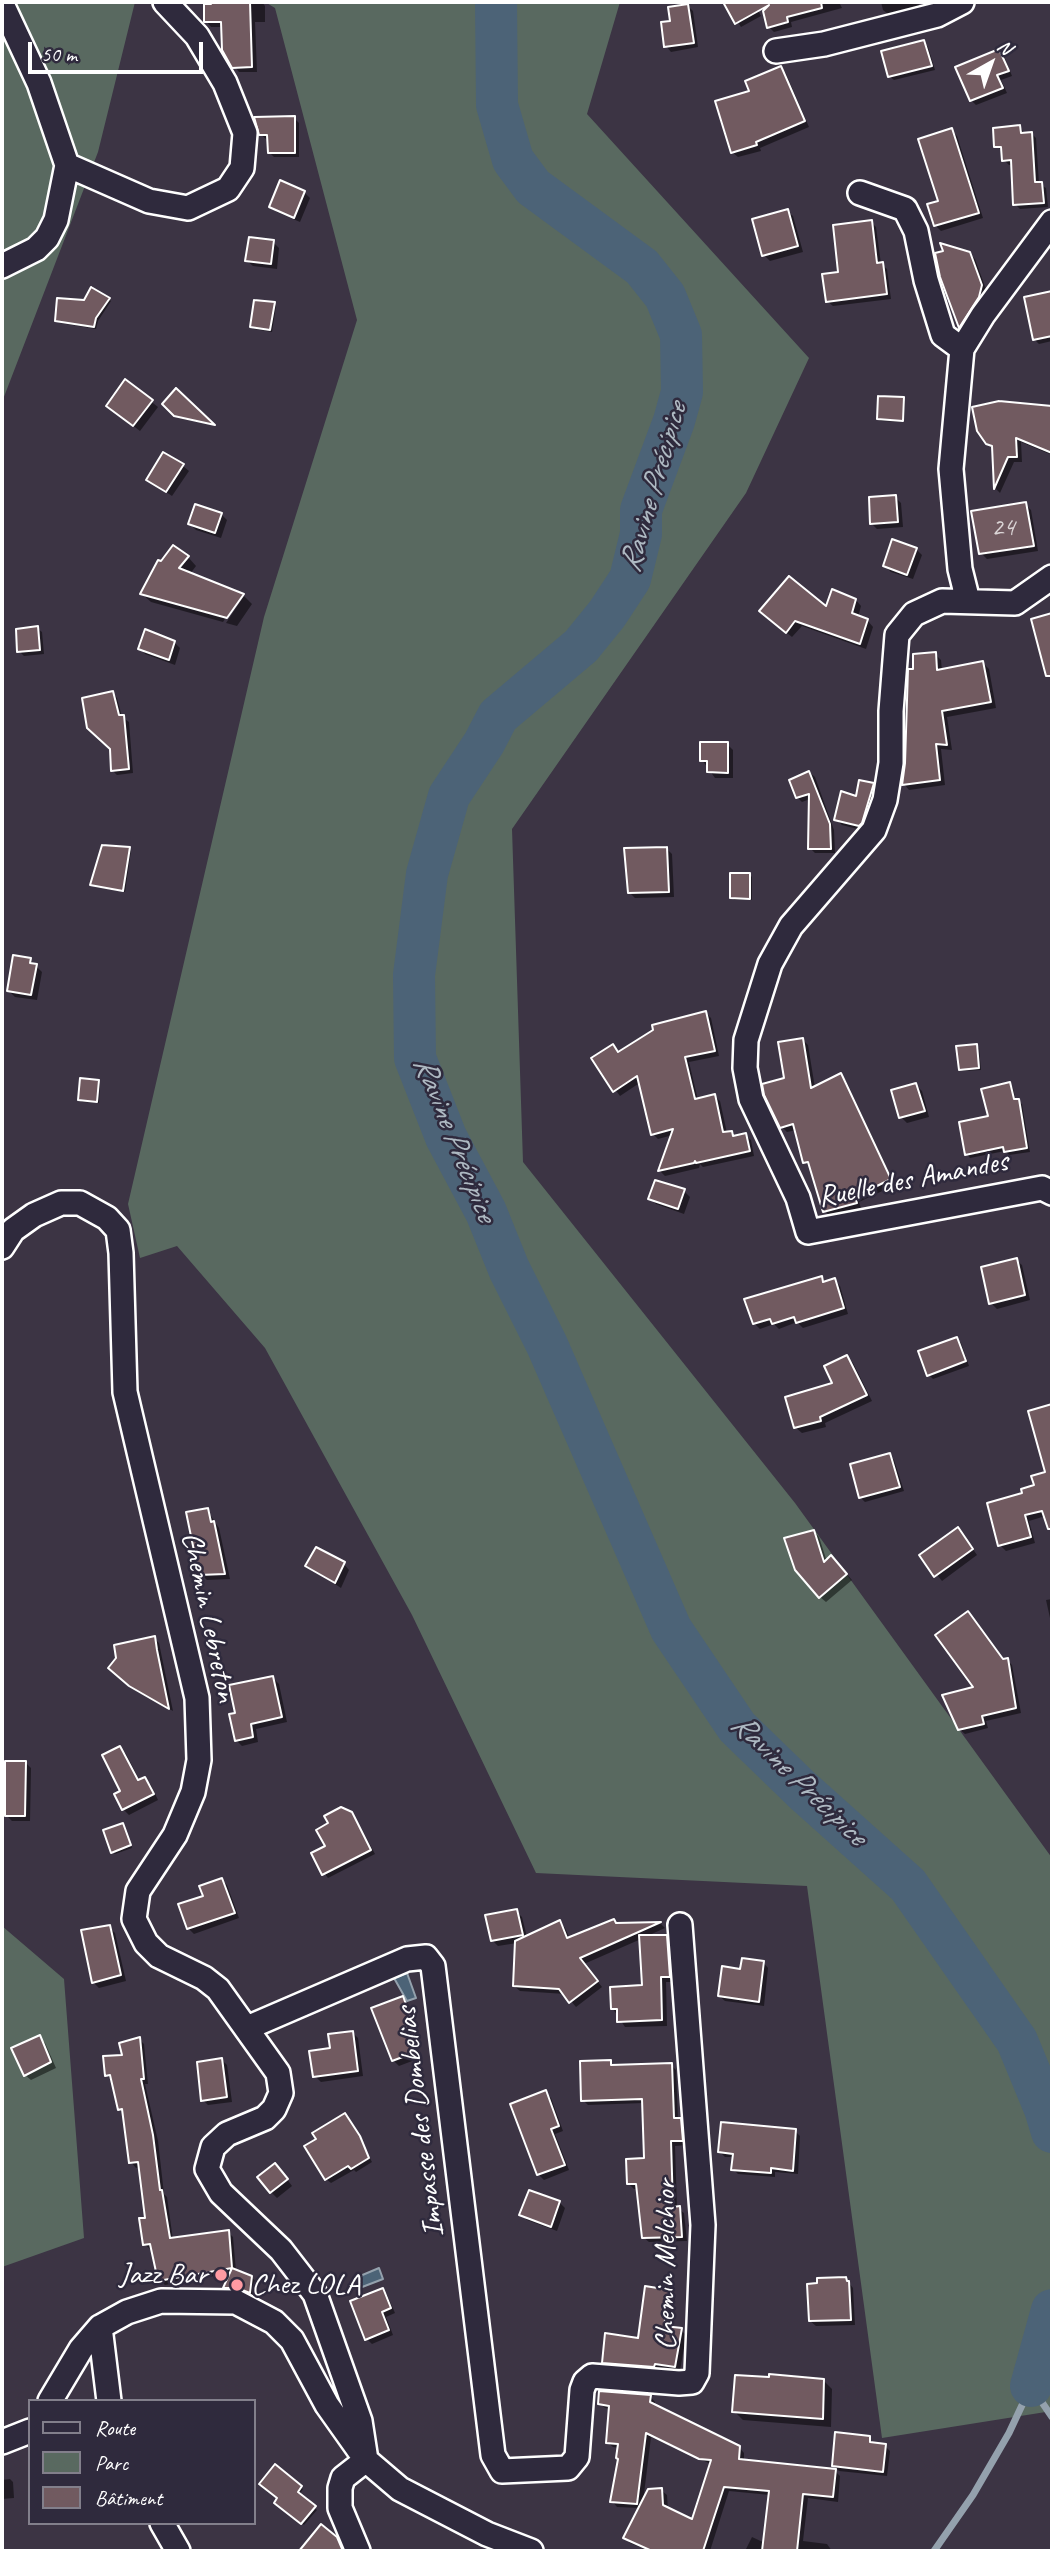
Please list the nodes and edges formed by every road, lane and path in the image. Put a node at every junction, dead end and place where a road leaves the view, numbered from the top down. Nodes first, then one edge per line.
1 (165, 2) edge
2 (962, 2) edge
3 (2, 4) edge
4 (776, 51) dead end
5 (67, 165) junction
6 (860, 193) dead end
7 (1052, 222) edge
8 (2, 267) edge
9 (962, 349) junction
10 (1052, 577) edge
11 (968, 601) junction
12 (1052, 1193) edge
13 (2, 1247) edge
14 (680, 1924) dead end
15 (247, 2028) junction
16 (100, 2327) junction
17 (51, 2399) edge
18 (109, 2399) edge
19 (28, 2432) edge
20 (2, 2442) edge
21 (366, 2460) junction
22 (502, 2472) joint
23 (163, 2525) edge
24 (178, 2551) edge
25 (358, 2551) edge
26 (531, 2551) edge

1 - 5 street
2 - 4 street
3 - 5 street
5 - 8 street
6 - 9 street
7 - 9 street
9 - 11 street
10 - 11 street
11 - 12 street, Ruelle des Amandes
13 - 15 street, Chemin Lebreton
14 - 22 street, Chemin Melchior
15 - 21 street, Chemin Lebreton
15 - 22 street, Impasse des Dombelias
16 - 17 street
16 - 18 street
16 - 21 street
19 - 20 street
21 - 25 street
21 - 26 street
23 - 24 street

